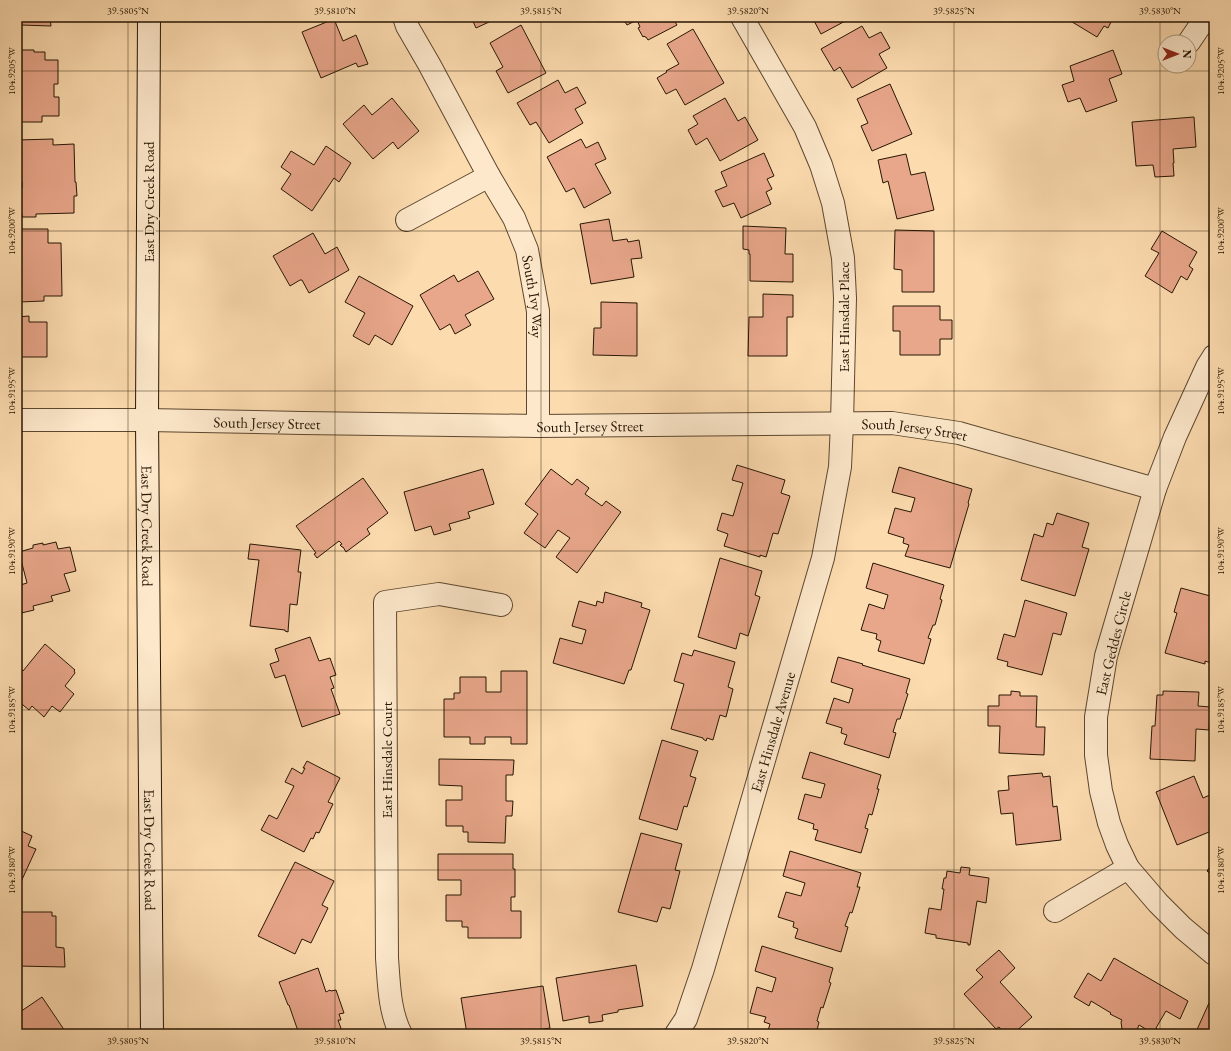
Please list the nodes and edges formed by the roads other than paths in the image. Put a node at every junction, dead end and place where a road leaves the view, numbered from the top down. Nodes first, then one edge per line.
1 (150, 17) edge
2 (404, 17) edge
3 (742, 17) edge
4 (1206, 17) edge
5 (1194, 34) edge
6 (489, 176) junction
7 (407, 220) dead end
8 (1214, 356) edge
9 (17, 420) edge
10 (147, 420) junction
11 (842, 423) junction
12 (538, 426) junction
13 (1156, 489) junction
14 (501, 605) dead end
15 (1128, 868) junction
16 (1055, 911) dead end
17 (1214, 954) edge
18 (152, 1034) edge
19 (401, 1034) edge
20 (676, 1034) edge

1 - 10 street, East Dry Creek Road
2 - 6 street, South Ivy Way
3 - 11 street, East Hinsdale Place
4 - 5 street
6 - 7 street
6 - 12 street, South Ivy Way
8 - 13 street, East Geddes Circle
9 - 10 street, South Jersey Street
10 - 12 street, South Jersey Street
10 - 18 street, East Dry Creek Road
11 - 12 street, South Jersey Street
11 - 13 street, South Jersey Street
11 - 20 street, East Hinsdale Avenue
13 - 15 street, East Geddes Circle
14 - 19 street, East Hinsdale Court
15 - 16 street
15 - 17 street, East Geddes Circle

